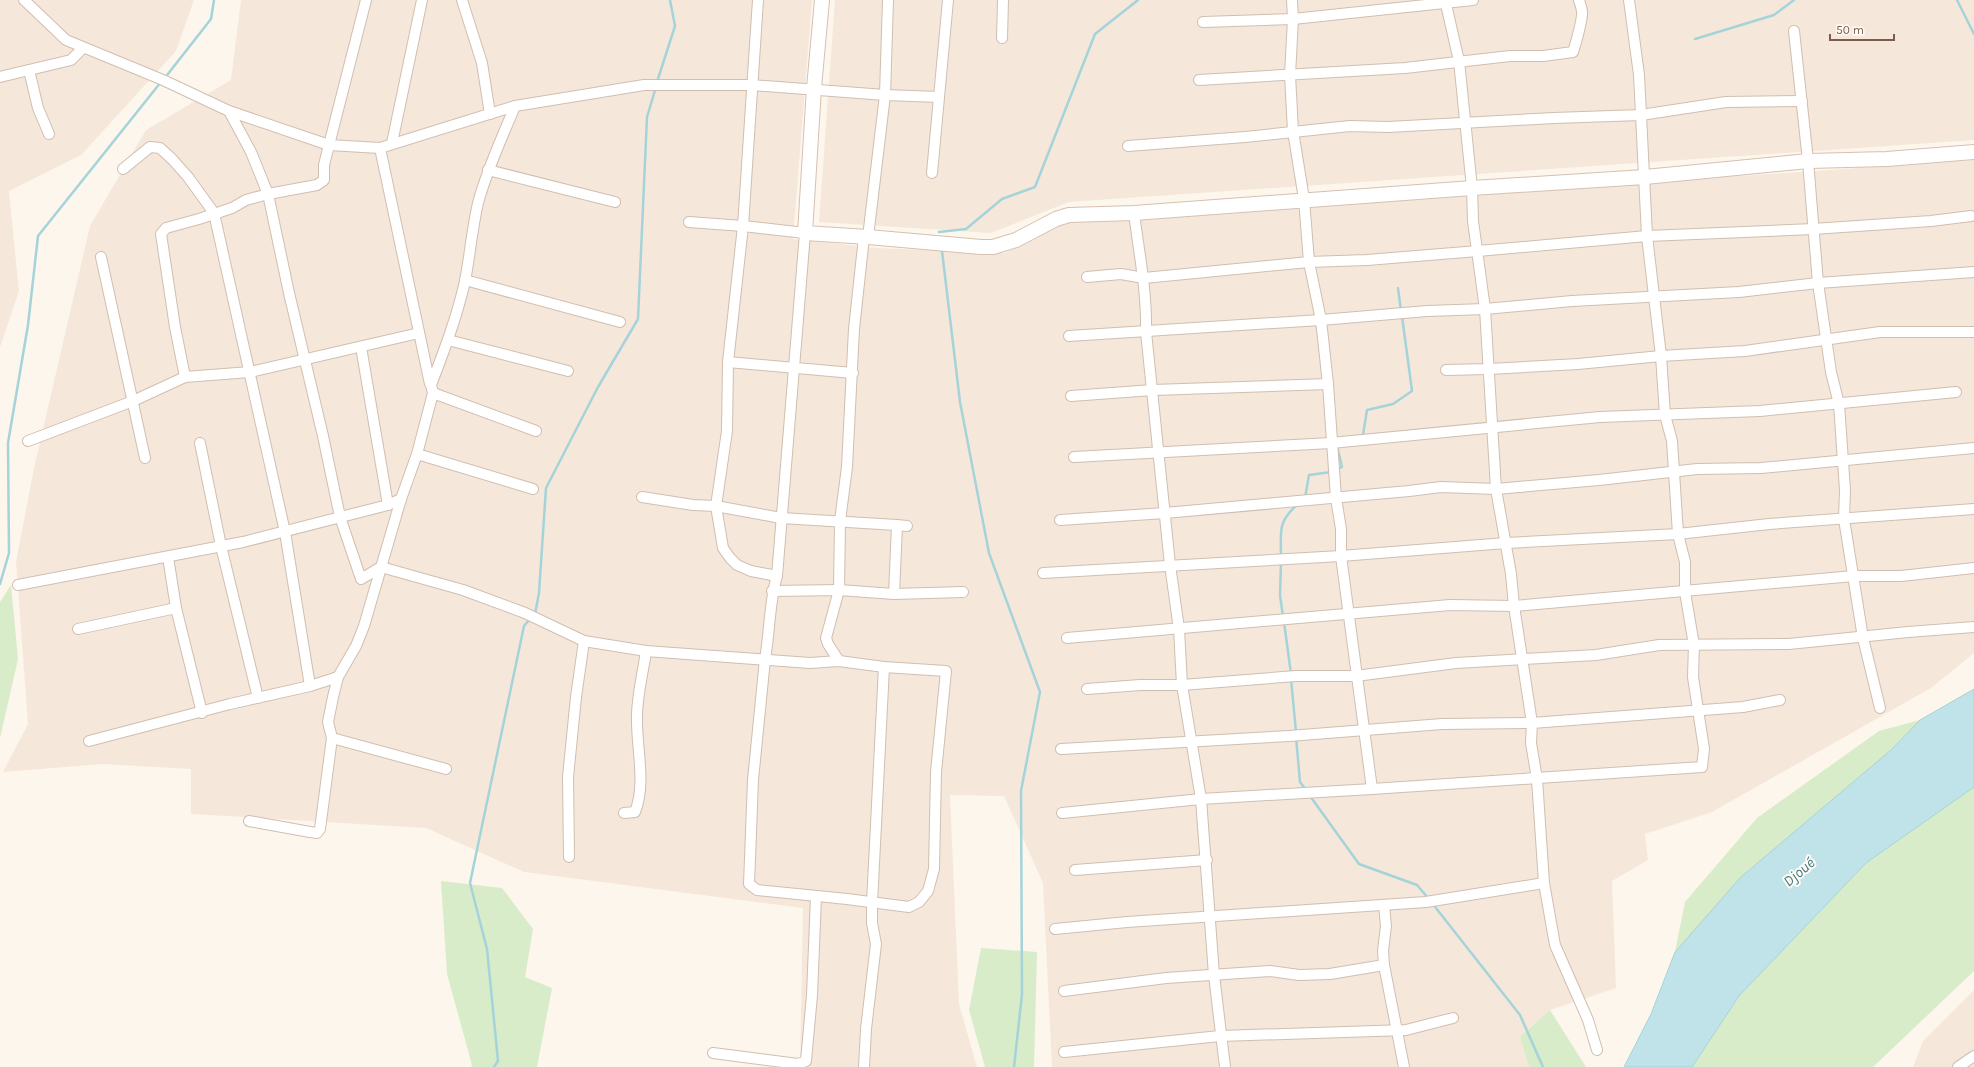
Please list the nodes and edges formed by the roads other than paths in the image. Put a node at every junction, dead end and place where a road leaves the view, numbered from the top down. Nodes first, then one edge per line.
1 (24, 0) edge
2 (366, 0) edge
3 (422, 0) edge
4 (462, 0) edge
5 (758, 0) edge
6 (822, 0) edge
7 (888, 0) edge
8 (948, 0) edge
9 (1003, 0) edge
10 (1292, 0) edge
11 (1473, 0) edge
12 (1579, 0) edge
13 (1629, 0) edge
14 (1445, 2) edge
15 (1294, 19) junction
16 (1203, 22) dead end
17 (1794, 31) dead end
18 (1002, 38) dead end
19 (83, 48) junction
20 (1459, 61) junction
21 (29, 70) junction
22 (1290, 75) junction
23 (0, 77) edge
24 (1199, 80) dead end
25 (751, 85) junction
26 (814, 88) junction
27 (885, 95) junction
28 (939, 97) junction
29 (1802, 101) junction
30 (515, 106) junction
31 (230, 111) junction
32 (490, 114) junction
33 (1641, 115) junction
34 (1464, 124) junction
35 (1293, 131) junction
36 (49, 134) dead end
37 (392, 143) junction
38 (329, 145) junction
39 (1128, 146) dead end
40 (380, 148) junction
41 (1974, 152) edge
42 (1808, 162) junction
43 (123, 169) dead end
44 (488, 170) junction
45 (932, 173) dead end
46 (1645, 177) junction
47 (1472, 188) junction
48 (268, 194) junction
49 (1304, 199) junction
50 (615, 202) dead end
51 (214, 213) junction
52 (1134, 213) junction
53 (1971, 216) dead end
54 (689, 222) dead end
55 (743, 226) junction
56 (1813, 229) junction
57 (804, 233) junction
58 (1647, 236) junction
59 (866, 237) junction
60 (1478, 251) junction
61 (101, 257) dead end
62 (1308, 262) junction
63 (1974, 272) edge
64 (1087, 277) dead end
65 (1144, 278) junction
66 (465, 280) junction
67 (1818, 282) junction
68 (1654, 298) junction
69 (1485, 309) junction
70 (1321, 320) junction
71 (620, 322) dead end
72 (1146, 332) junction
73 (1974, 332) edge
74 (419, 333) junction
75 (1070, 336) dead end
76 (1827, 339) junction
77 (448, 340) junction
78 (361, 347) junction
79 (1661, 356) junction
80 (305, 360) junction
81 (728, 362) junction
82 (793, 369) junction
83 (1489, 369) junction
84 (1446, 370) dead end
85 (568, 371) dead end
86 (250, 372) junction
87 (853, 373) junction
88 (185, 378) junction
89 (1328, 384) junction
90 (432, 389) junction
91 (1153, 390) junction
92 (1956, 392) dead end
93 (1072, 396) dead end
94 (133, 401) junction
95 (1839, 404) junction
96 (1665, 415) junction
97 (1491, 427) junction
98 (536, 431) dead end
99 (28, 441) dead end
100 (1331, 442) junction
101 (200, 443) dead end
102 (1974, 448) edge
103 (1159, 451) junction
104 (417, 454) junction
105 (1074, 457) dead end
106 (144, 458) dead end
107 (1844, 462) junction
108 (1673, 470) junction
109 (533, 489) dead end
110 (1496, 489) junction
111 (642, 497) dead end
112 (1336, 498) junction
113 (401, 499) junction
114 (388, 505) junction
115 (716, 506) junction
116 (1974, 509) edge
117 (1165, 513) junction
118 (340, 517) junction
119 (781, 518) junction
120 (1844, 519) junction
121 (1060, 520) dead end
122 (840, 521) junction
123 (285, 532) junction
124 (1678, 534) junction
125 (1506, 543) junction
126 (221, 546) junction
127 (1341, 556) junction
128 (168, 557) junction
129 (1170, 565) junction
130 (382, 567) junction
131 (1974, 568) edge
132 (1043, 573) dead end
133 (777, 576) junction
134 (1854, 576) junction
135 (18, 585) dead end
136 (839, 590) junction
137 (772, 591) junction
138 (964, 592) dead end
139 (1685, 592) junction
140 (894, 594) junction
141 (1514, 606) junction
142 (176, 608) junction
143 (1349, 615) junction
144 (1974, 627) edge
145 (78, 629) dead end
146 (1179, 629) junction
147 (1067, 638) dead end
148 (1863, 638) junction
149 (584, 641) junction
150 (1694, 645) junction
151 (646, 651) junction
152 (765, 658) junction
153 (1522, 658) junction
154 (839, 661) junction
155 (884, 667) junction
156 (1356, 676) junction
157 (338, 677) junction
158 (1182, 685) junction
159 (310, 686) junction
160 (1087, 689) dead end
161 (258, 698) junction
162 (1780, 700) dead end
163 (1880, 708) dead end
164 (1697, 710) junction
165 (202, 713) junction
166 (1532, 723) junction
167 (1363, 729) junction
168 (332, 738) junction
169 (89, 741) dead end
170 (1190, 741) junction
171 (1061, 750) dead end
172 (446, 769) dead end
173 (1537, 779) junction
174 (1372, 790) junction
175 (1201, 799) junction
176 (624, 812) dead end
177 (1062, 813) dead end
178 (249, 821) dead end
179 (569, 858) dead end
180 (1207, 860) junction
181 (1075, 870) dead end
182 (1544, 883) junction
183 (816, 897) junction
184 (872, 903) junction
185 (1384, 905) junction
186 (1210, 918) junction
187 (1055, 929) dead end
188 (1384, 965) junction
189 (1214, 975) junction
190 (1064, 991) dead end
191 (1453, 1018) dead end
192 (1395, 1029) junction
193 (1220, 1036) junction
194 (1598, 1050) dead end
195 (1064, 1052) dead end
196 (713, 1053) dead end
197 (1974, 1056) edge
198 (864, 1067) edge
199 (1225, 1067) edge
200 (1404, 1067) edge
201 (1958, 1067) edge

1 - 19 street
2 - 38 street
3 - 37 street
4 - 32 street
5 - 25 street
6 - 26 street
7 - 27 street
8 - 28 street
9 - 18 street
10 - 15 street
11 - 14 street
12 - 20 street
13 - 33 street
14 - 15 street
14 - 20 street
15 - 16 street
15 - 22 street
17 - 29 street
19 - 21 street
19 - 31 street
20 - 22 street
20 - 34 street
21 - 23 street
21 - 36 street
22 - 24 street
22 - 35 street
25 - 26 street
25 - 30 street
25 - 55 street
26 - 27 street
26 - 57 street
27 - 28 street
27 - 59 street
28 - 45 street
29 - 33 street
29 - 42 street
30 - 32 street
30 - 44 street
31 - 38 street
31 - 48 street
32 - 37 street
33 - 34 street
33 - 46 street
34 - 35 street
34 - 47 street
35 - 39 street
35 - 49 street
37 - 40 street
38 - 40 street
38 - 48 street
40 - 74 street
41 - 42 street
42 - 46 street
42 - 56 street
43 - 51 street
44 - 50 street
44 - 66 street
46 - 47 street
46 - 58 street
47 - 49 street
47 - 60 street
48 - 51 street
48 - 80 street
49 - 52 street
49 - 62 street
51 - 86 street
51 - 88 street
52 - 59 street
52 - 65 street
53 - 56 street
54 - 55 street
55 - 57 street
55 - 81 street
56 - 58 street
56 - 67 street
57 - 59 street
57 - 82 street
58 - 60 street
58 - 68 street
59 - 87 street
60 - 62 street
60 - 69 street
61 - 94 street
62 - 65 street
62 - 70 street
63 - 67 street
64 - 65 street
65 - 72 street
66 - 71 street
66 - 77 street
67 - 68 street
67 - 76 street
68 - 69 street
68 - 79 street
69 - 70 street
69 - 83 street
70 - 72 street
70 - 89 street
72 - 75 street
72 - 91 street
73 - 76 street
74 - 78 street
74 - 90 street
76 - 79 street
76 - 95 street
77 - 85 street
77 - 90 street
78 - 80 street
78 - 114 street
79 - 83 street
79 - 96 street
80 - 86 street
80 - 118 street
81 - 82 street
81 - 115 street
82 - 87 street
82 - 119 street
83 - 84 street
83 - 97 street
86 - 88 street
86 - 123 street
87 - 122 street
88 - 94 street
89 - 91 street
89 - 100 street
90 - 98 street
90 - 104 street
91 - 93 street
91 - 103 street
92 - 95 street
94 - 99 street
94 - 106 street
95 - 96 street
95 - 107 street
96 - 97 street
96 - 108 street
97 - 100 street
97 - 110 street
100 - 103 street
100 - 112 street
101 - 126 street
102 - 107 street
103 - 105 street
103 - 117 street
104 - 109 street
104 - 113 street
107 - 108 street
107 - 120 street
108 - 110 street
108 - 124 street
110 - 112 street
110 - 125 street
111 - 115 street
112 - 117 street
112 - 127 street
113 - 114 street
113 - 130 street
114 - 118 street
115 - 119 street
115 - 133 street
116 - 120 street
117 - 121 street
117 - 129 street
118 - 123 street
118 - 130 street
119 - 122 street
119 - 133 street
120 - 124 street
120 - 134 street
122 - 136 street
122 - 140 street
123 - 126 street
123 - 159 street
124 - 125 street
124 - 139 street
125 - 127 street
125 - 141 street
126 - 128 street
126 - 161 street
127 - 129 street
127 - 143 street
128 - 135 street
128 - 142 street
129 - 132 street
129 - 146 street
130 - 149 street
130 - 157 street
131 - 134 street
133 - 137 street
134 - 139 street
134 - 148 street
136 - 137 street
136 - 140 street
136 - 154 street
137 - 152 street
138 - 140 street
139 - 141 street
139 - 150 street
141 - 143 street
141 - 153 street
142 - 145 street
142 - 165 street
143 - 146 street
143 - 156 street
144 - 148 street
146 - 147 street
146 - 158 street
148 - 150 street
148 - 163 street
149 - 151 street
149 - 179 street
150 - 153 street
150 - 164 street
151 - 152 street
151 - 176 street
152 - 154 street
152 - 183 street
153 - 156 street
153 - 166 street
154 - 155 street
155 - 184 street
155 - 184 street
156 - 158 street
156 - 167 street
157 - 159 street
157 - 168 street
158 - 160 street
158 - 170 street
159 - 161 street
161 - 165 street
162 - 164 street
164 - 166 street
164 - 173 street
165 - 169 street
166 - 167 street
166 - 173 street
167 - 170 street
167 - 174 street
168 - 172 street
168 - 178 street
170 - 171 street
170 - 175 street
173 - 174 street
173 - 182 street
174 - 175 street
175 - 177 street
175 - 180 street
180 - 181 street
180 - 186 street
182 - 185 street
182 - 194 street
183 - 184 street
183 - 196 street
184 - 198 street
185 - 186 street
185 - 188 street
186 - 187 street
186 - 189 street
188 - 189 street
188 - 192 street
189 - 190 street
189 - 193 street
191 - 192 street
192 - 193 street
192 - 200 street
193 - 195 street
193 - 199 street
197 - 201 street

